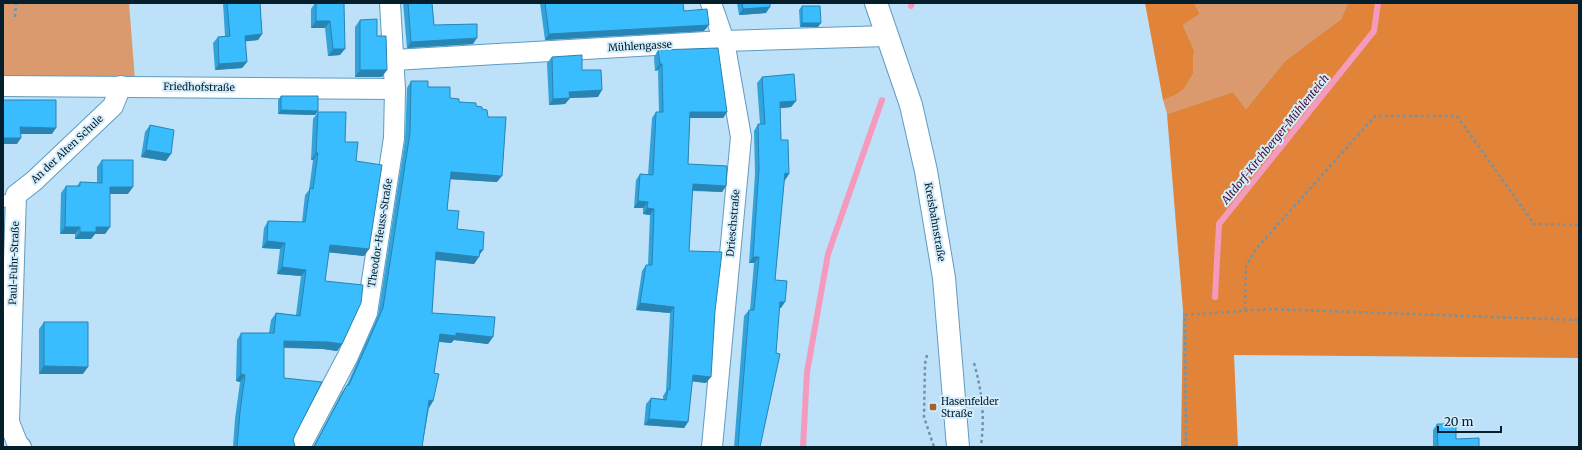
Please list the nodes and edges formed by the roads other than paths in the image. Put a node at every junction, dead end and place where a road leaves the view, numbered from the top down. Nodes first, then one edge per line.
1 (390, 3) edge
2 (711, 3) edge
3 (876, 3) edge
4 (887, 36) junction
5 (724, 41) junction
6 (394, 60) junction
7 (3, 86) edge
8 (121, 86) junction
9 (395, 88) junction
10 (9, 199) edge
11 (21, 447) edge
12 (300, 447) edge
13 (712, 447) edge
14 (958, 447) edge

1 - 6 street, Theodor-Heuss-Straße
2 - 5 street, Drieschstraße
3 - 4 street, Kreisbahnstraße
4 - 5 street, Mühlengasse
4 - 14 street, Kreisbahnstraße
5 - 6 street, Mühlengasse
5 - 13 street, Drieschstraße
6 - 9 street, Theodor-Heuss-Straße
7 - 8 street, Friedhofstraße
8 - 9 street, Friedhofstraße
8 - 10 street, An der Alten Schule
9 - 12 street, Theodor-Heuss-Straße
10 - 11 street, Paul-Fuhr-Straße

